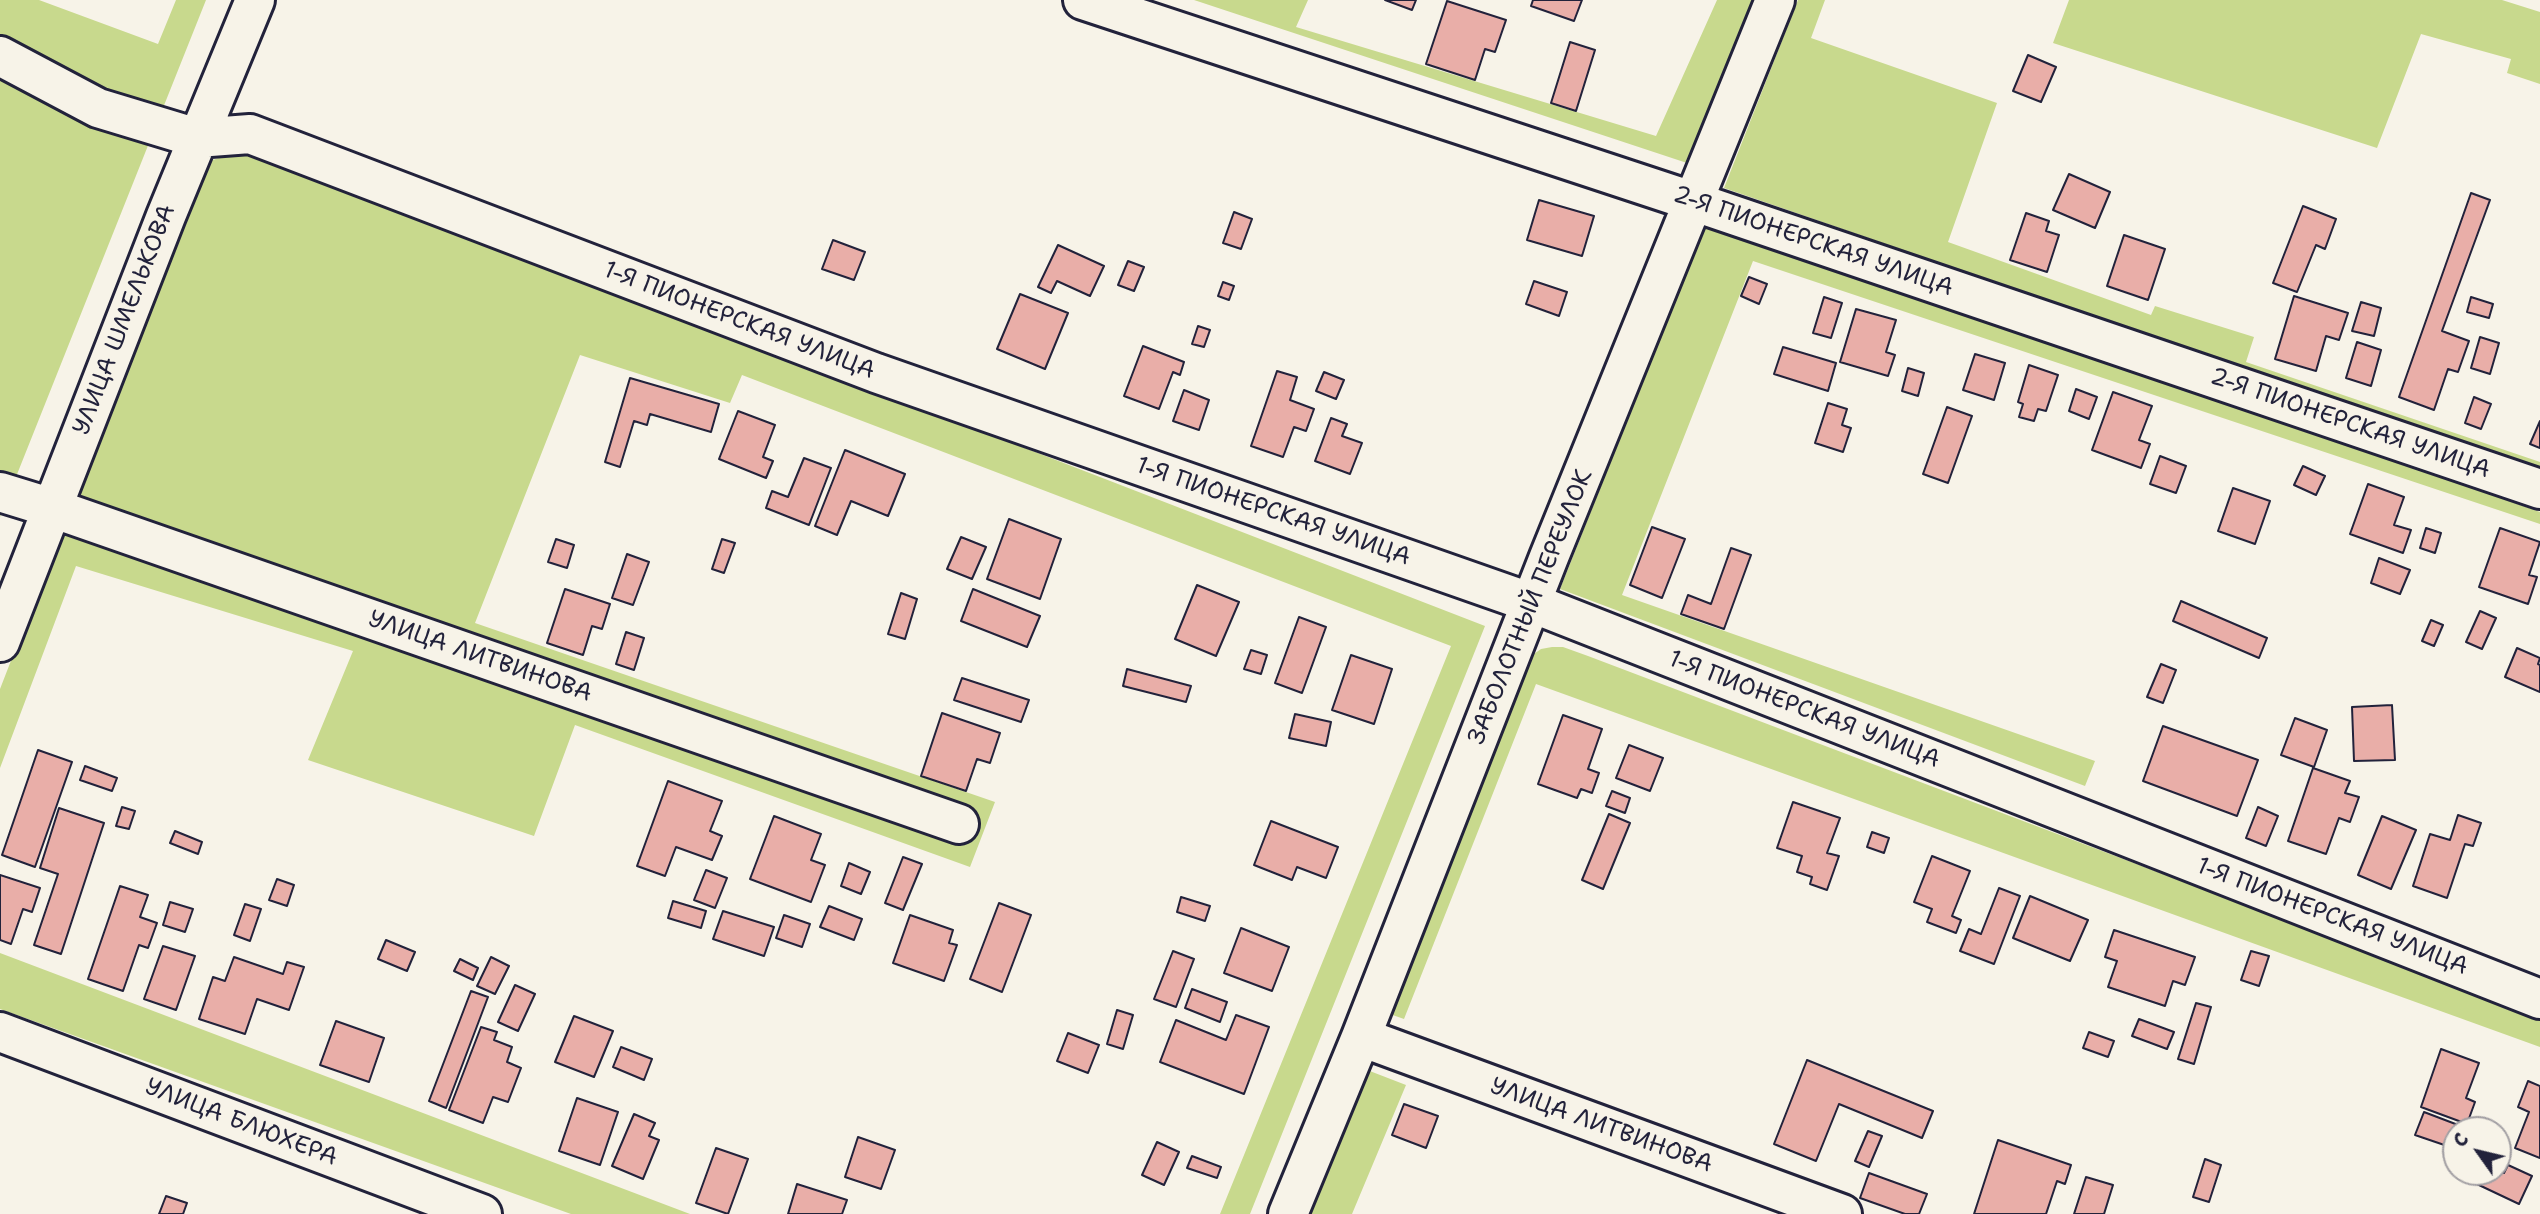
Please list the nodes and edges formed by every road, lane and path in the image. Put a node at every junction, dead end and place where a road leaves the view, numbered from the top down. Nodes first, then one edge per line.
1 (255, 0) edge
2 (1083, 0) edge
3 (1775, 0) edge
4 (0, 57) edge
5 (197, 138) junction
6 (1692, 201) junction
7 (2540, 489) edge
8 (0, 492) edge
9 (52, 508) junction
10 (1532, 603) junction
11 (0, 642) edge
12 (959, 824) dead end
13 (2540, 999) edge
14 (0, 1032) edge
15 (1361, 1037) junction
16 (482, 1214) edge
17 (1288, 1214) edge
18 (1842, 1214) edge

1 - 5 street, УЛИЦА ШМЕЛЬКОВА
2 - 6 street, 2-Я ПИОНЕРСКАЯ УЛИЦА
3 - 6 street, ЗАБОЛОТНЫЙ ПЕРЕУЛОК
4 - 5 street, 1-Я ПИОНЕРСКАЯ УЛИЦА
5 - 9 street, УЛИЦА ШМЕЛЬКОВА
5 - 10 street, 1-Я ПИОНЕРСКАЯ УЛИЦА
6 - 7 street, 2-Я ПИОНЕРСКАЯ УЛИЦА
6 - 10 street, ЗАБОЛОТНЫЙ ПЕРЕУЛОК
8 - 9 street, УЛИЦА ЛИТВИНОВА
9 - 11 street, УЛИЦА ШМЕЛЬКОВА
9 - 12 street, УЛИЦА ЛИТВИНОВА
10 - 13 street, 1-Я ПИОНЕРСКАЯ УЛИЦА
10 - 15 street, ЗАБОЛОТНЫЙ ПЕРЕУЛОК
14 - 16 street, УЛИЦА БЛЮХЕРА
15 - 17 street, ЗАБОЛОТНЫЙ ПЕРЕУЛОК
15 - 18 street, УЛИЦА ЛИТВИНОВА

